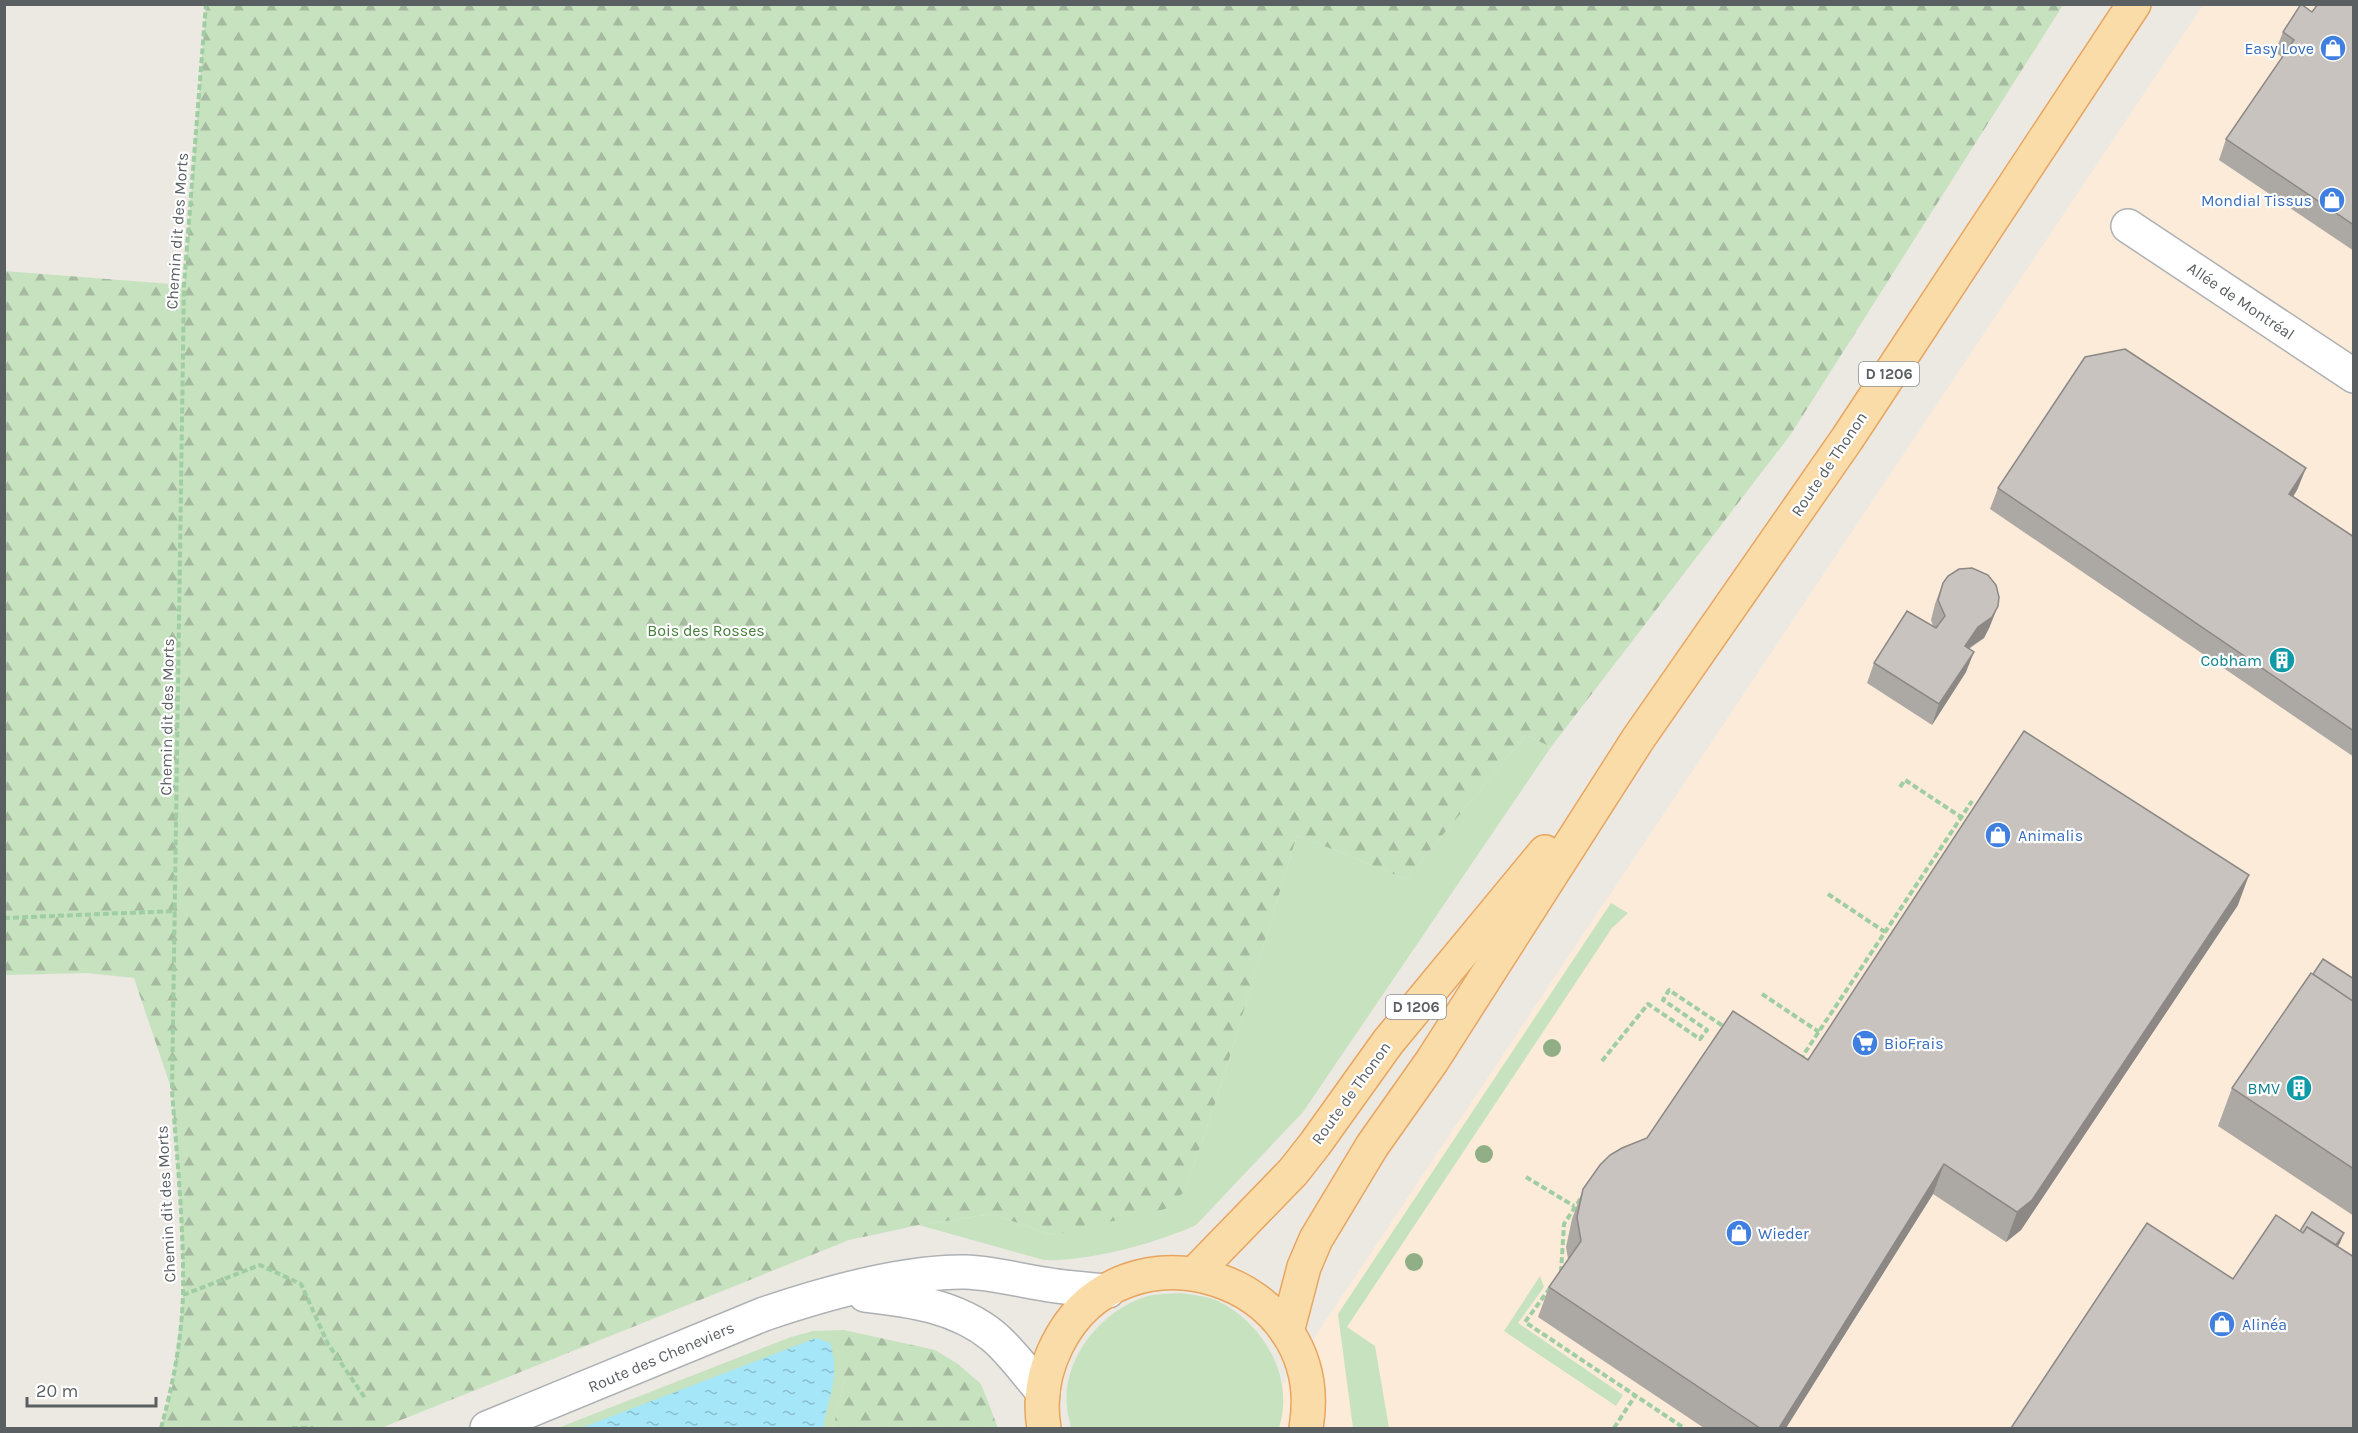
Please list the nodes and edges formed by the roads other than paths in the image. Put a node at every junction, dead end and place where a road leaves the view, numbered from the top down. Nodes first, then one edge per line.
1 (2134, 4) edge
2 (2128, 226) dead end
3 (2354, 376) edge
4 (1638, 740) junction
5 (1194, 1274) junction
6 (1108, 1291) junction
7 (836, 1293) junction
8 (1287, 1332) junction
9 (1043, 1392) junction
10 (487, 1428) edge
11 (1044, 1428) edge
12 (1306, 1428) edge

1 - 4 main road, Route de Thonon / D 1206
2 - 3 street, Allée de Montréal
4 - 5 main road, Route de Thonon / D 1206
4 - 8 main road, Route de Thonon / D 1206
5 - 6 main road
5 - 8 main road
6 - 7 street, Route des Cheneviers
6 - 9 main road
7 - 9 street, Route des Cheneviers
7 - 10 street, Route des Cheneviers
8 - 12 main road
9 - 11 main road

